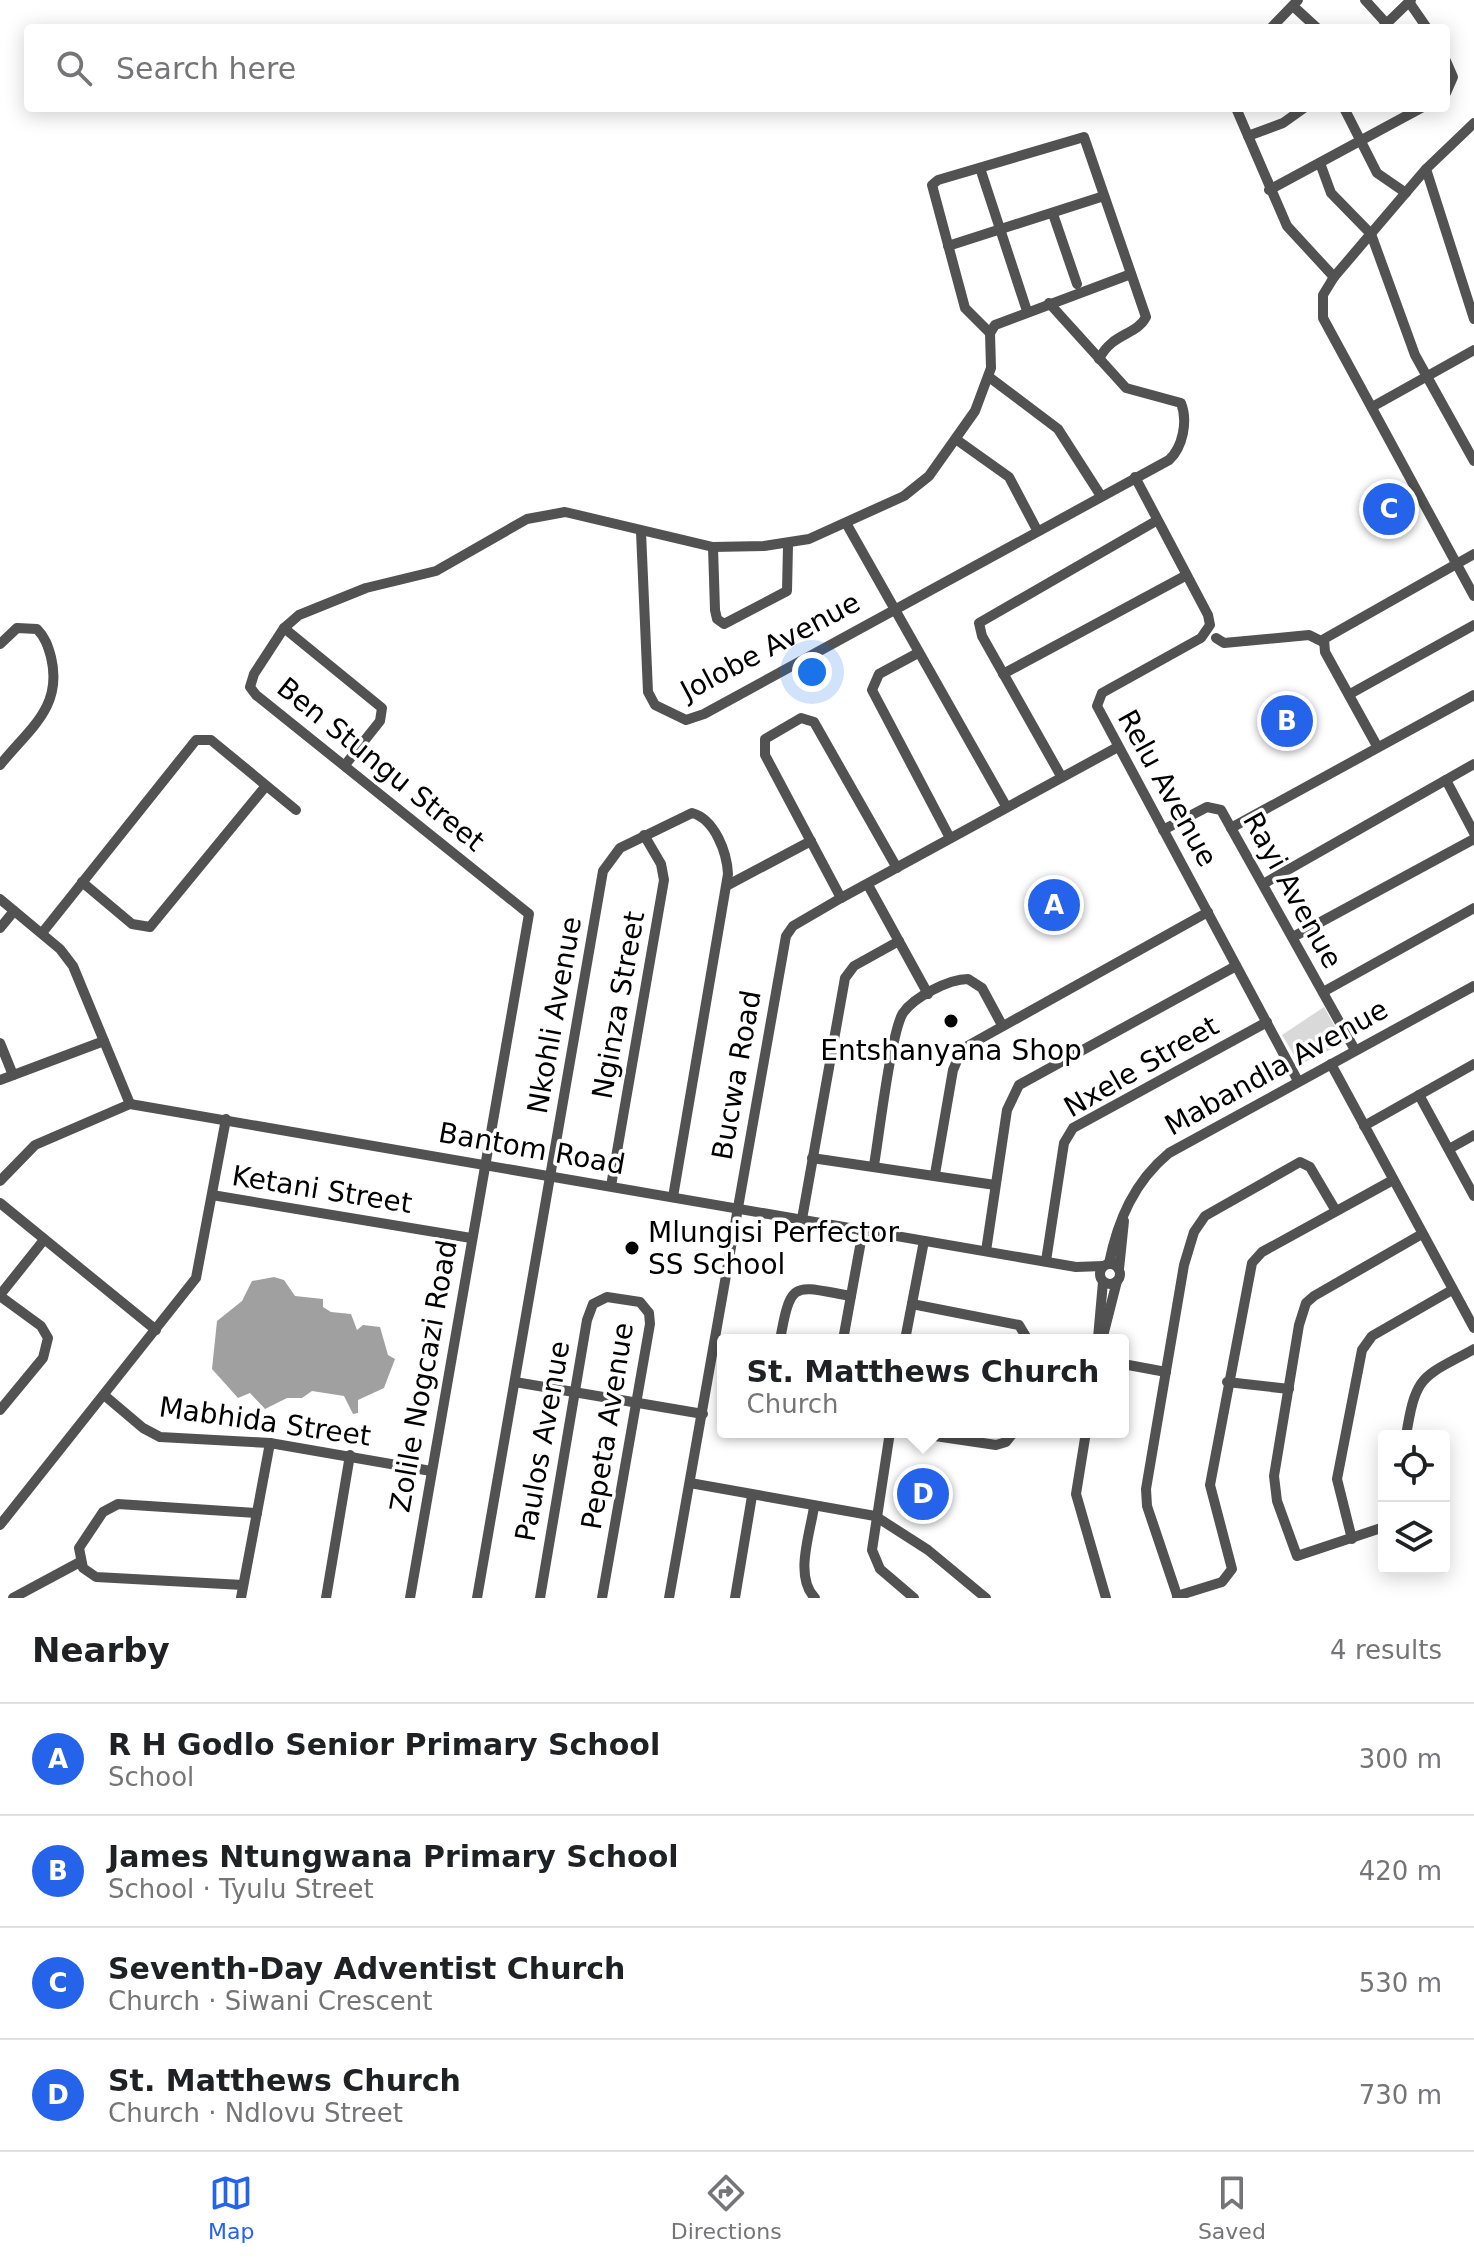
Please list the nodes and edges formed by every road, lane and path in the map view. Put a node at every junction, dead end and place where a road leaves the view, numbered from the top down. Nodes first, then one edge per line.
1 (1365, 0) edge
2 (1410, 1) edge
3 (1296, 3) edge
4 (1275, 24) edge
5 (1314, 24) edge
6 (1383, 24) edge
7 (1386, 24) edge
8 (1424, 24) edge
9 (1238, 112) edge
10 (1298, 112) edge
11 (1346, 112) edge
12 (1414, 112) edge
13 (1474, 123) edge
14 (1248, 136) junction
15 (1362, 140) junction
16 (1320, 163) junction
17 (980, 168) junction
18 (1426, 169) junction
19 (1269, 190) junction
20 (1406, 193) junction
21 (1104, 196) junction
22 (1053, 214) junction
23 (999, 230) junction
24 (1371, 234) junction
25 (948, 246) junction
26 (1131, 274) junction
27 (1334, 277) junction
28 (1077, 284) dead end
29 (1049, 303) junction
30 (1027, 311) junction
31 (1473, 312) edge
32 (990, 333) junction
33 (1474, 350) edge
34 (1099, 359) junction
35 (1425, 376) junction
36 (989, 377) junction
37 (1372, 407) junction
38 (957, 440) junction
39 (1474, 461) edge
40 (1135, 477) junction
41 (1101, 496) junction
42 (1156, 521) junction
43 (846, 523) junction
44 (1037, 530) junction
45 (641, 532) junction
46 (788, 545) junction
47 (713, 547) junction
48 (1474, 554) edge
49 (1457, 564) junction
50 (1185, 576) junction
51 (1474, 596) edge
52 (893, 608) junction
53 (1474, 625) edge
54 (284, 628) junction
55 (1216, 638) dead end
56 (1323, 642) junction
57 (0, 644) edge
58 (918, 653) junction
59 (1003, 674) junction
60 (1350, 694) junction
61 (1474, 695) edge
62 (1377, 746) junction
63 (1116, 748) junction
64 (1474, 764) edge
65 (0, 765) edge
66 (345, 765) junction
67 (1061, 776) junction
68 (1446, 780) junction
69 (265, 787) junction
70 (1006, 806) junction
71 (296, 810) dead end
72 (1231, 828) junction
73 (1163, 830) junction
74 (1474, 833) edge
75 (644, 835) junction
76 (950, 838) junction
77 (1474, 839) edge
78 (811, 841) junction
79 (897, 868) junction
80 (82, 882) junction
81 (1263, 884) junction
82 (728, 885) junction
83 (868, 885) junction
84 (841, 898) junction
85 (0, 899) edge
86 (1474, 908) edge
87 (14, 911) junction
88 (1208, 912) junction
89 (0, 928) edge
90 (42, 933) junction
91 (1293, 937) junction
92 (899, 941) junction
93 (1236, 966) junction
94 (1474, 986) edge
95 (1323, 992) junction
96 (928, 994) junction
97 (1267, 1022) junction
98 (1002, 1025) junction
99 (104, 1041) junction
100 (0, 1043) edge
101 (1355, 1050) junction
102 (1331, 1064) junction
103 (1474, 1064) edge
104 (13, 1075) junction
105 (0, 1080) edge
106 (1298, 1081) junction
107 (1419, 1095) junction
108 (130, 1104) junction
109 (226, 1119) junction
110 (1364, 1126) junction
111 (1474, 1135) edge
112 (1449, 1149) junction
113 (812, 1158) junction
114 (484, 1163) junction
115 (874, 1165) junction
116 (935, 1174) junction
117 (551, 1175) junction
118 (1393, 1180) junction
119 (0, 1181) edge
120 (995, 1185) junction
121 (611, 1186) junction
122 (212, 1195) junction
123 (1474, 1196) edge
124 (673, 1197) junction
125 (0, 1203) edge
126 (737, 1209) junction
127 (1336, 1211) junction
128 (802, 1219) junction
129 (863, 1230) junction
130 (1422, 1234) junction
131 (471, 1238) junction
132 (43, 1241) junction
133 (924, 1241) junction
134 (986, 1251) junction
135 (1046, 1261) junction
136 (1076, 1267) junction
137 (1112, 1270) junction
138 (1102, 1280) junction
139 (1452, 1290) junction
140 (0, 1296) edge
141 (851, 1296) junction
142 (602, 1297) joint
143 (912, 1304) junction
144 (1474, 1328) edge
145 (156, 1330) junction
146 (721, 1334) edge
147 (781, 1334) edge
148 (844, 1334) edge
149 (906, 1334) edge
150 (1024, 1334) edge
151 (1100, 1334) edge
152 (1101, 1334) edge
153 (1474, 1349) edge
154 (1129, 1365) edge
155 (717, 1367) edge
156 (1166, 1372) junction
157 (515, 1382) junction
158 (1227, 1382) junction
159 (1289, 1389) junction
160 (576, 1391) junction
161 (104, 1395) junction
162 (637, 1402) junction
163 (0, 1410) edge
164 (703, 1414) junction
165 (1407, 1430) edge
166 (889, 1438) edge
167 (949, 1438) edge
168 (1009, 1438) edge
169 (1085, 1438) edge
170 (270, 1443) junction
171 (350, 1455) junction
172 (431, 1471) junction
173 (690, 1483) junction
174 (752, 1496) junction
175 (814, 1507) junction
176 (257, 1513) junction
177 (875, 1516) junction
178 (0, 1525) edge
179 (1378, 1529) edge
180 (1352, 1539) junction
181 (80, 1562) junction
182 (243, 1585) junction
183 (1178, 1597) edge
184 (13, 1598) edge
185 (241, 1598) edge
186 (326, 1598) edge
187 (410, 1598) edge
188 (477, 1598) edge
189 (540, 1598) edge
190 (602, 1598) edge
191 (669, 1598) edge
192 (735, 1598) edge
193 (815, 1598) edge
194 (914, 1598) edge
195 (986, 1598) edge
196 (1106, 1598) edge

1 - 6 street
2 - 7 street
2 - 8 street
3 - 4 street
3 - 5 street
9 - 14 street
10 - 14 street
11 - 15 street
12 - 15 street
13 - 18 street
14 - 19 street
15 - 16 street
15 - 20 street
16 - 19 street
16 - 24 street
17 - 21 street
17 - 23 street
17 - 25 street
18 - 20 street
18 - 31 street
19 - 27 street
20 - 24 street
21 - 22 street
21 - 26 street
22 - 23 street
22 - 28 street
23 - 25 street
23 - 30 street
24 - 27 street
24 - 35 street
25 - 32 street
26 - 29 street
26 - 34 street
27 - 37 street
29 - 30 street
29 - 34 street
30 - 32 street
32 - 36 street, Ben Stungu Street
33 - 35 street
34 - 40 street
35 - 37 street
35 - 39 street
36 - 38 street, Ben Stungu Street
36 - 41 street
37 - 49 street
38 - 43 street, Ben Stungu Street
38 - 44 street
40 - 41 street
40 - 42 street, Relu Avenue
41 - 44 street
42 - 50 street, Relu Avenue
42 - 59 street
43 - 46 street, Ben Stungu Street
43 - 52 street
44 - 52 street
45 - 47 street, Ben Stungu Street
45 - 52 street, Jolobe Avenue
45 - 54 street, Ben Stungu Street
46 - 47 street, Ben Stungu Street
46 - 47 street
48 - 49 street
49 - 51 street
49 - 56 street
50 - 59 street
50 - 63 street, Relu Avenue
52 - 58 street
53 - 60 street
54 - 66 street, Ben Stungu Street
54 - 66 street
55 - 56 street
56 - 60 street
57 - 65 street
58 - 70 street
58 - 76 street
59 - 67 street
60 - 62 street
61 - 62 street
62 - 72 street
63 - 67 street, Bucwa Road
63 - 73 street, Relu Avenue
64 - 68 street
66 - 114 street, Ben Stungu Street
67 - 70 street, Bucwa Road
68 - 74 street
68 - 81 street
69 - 71 street
69 - 80 street
69 - 80 street
70 - 76 street, Bucwa Road
72 - 73 street, Rayi Avenue
72 - 81 street, Rayi Avenue
73 - 88 street, Relu Avenue
75 - 82 street, Nkohli Avenue
75 - 117 street, Nkohli Avenue
75 - 121 street, Nginza Street
76 - 79 street, Bucwa Road
77 - 91 street
78 - 79 street
78 - 82 street
78 - 84 street
79 - 83 street, Bucwa Road
80 - 90 street
81 - 91 street, Rayi Avenue
82 - 124 street
83 - 84 street, Bucwa Road
83 - 92 street
84 - 126 street, Bucwa Road
85 - 87 street
86 - 95 street
87 - 89 street
87 - 90 street
88 - 93 street, Relu Avenue
88 - 98 street
90 - 99 street
91 - 95 street, Rayi Avenue
92 - 96 street
92 - 113 street
93 - 97 street, Relu Avenue
93 - 120 street
94 - 101 street, Mabandla Avenue
95 - 101 street, Rayi Avenue
96 - 98 street
96 - 115 street
97 - 106 street, Relu Avenue
97 - 135 street, Nxele Street
98 - 116 street
99 - 104 street
99 - 108 street
100 - 104 street
101 - 102 street, Mabandla Avenue
102 - 106 street, Mabandla Avenue
102 - 110 street
103 - 107 street
104 - 105 street
106 - 137 street, Mabandla Avenue
107 - 110 street
107 - 112 street
108 - 109 street, Bantom Road
108 - 119 street
109 - 114 street, Bantom Road
109 - 122 street
110 - 118 street
111 - 112 street
112 - 123 street
113 - 115 street
113 - 128 street
114 - 117 street, Bantom Road
114 - 131 street, Zolile Nogcazi Road
115 - 116 street
116 - 120 street
117 - 121 street, Bantom Road
117 - 157 street, Nkohli Avenue
118 - 127 street
118 - 130 street
120 - 134 street
121 - 124 street, Bantom Road
122 - 131 street, Ketani Street
122 - 145 street
124 - 126 street, Bantom Road
125 - 132 street
126 - 128 street, Bantom Road
126 - 146 street, Bucwa Road
127 - 156 street
127 - 158 street
128 - 129 street, Bantom Road
129 - 133 street, Bantom Road
129 - 141 street
130 - 139 street
130 - 159 street
131 - 172 street, Zolile Nogcazi Road
132 - 140 street
132 - 145 street
133 - 134 street, Bantom Road
133 - 143 street
134 - 135 street, Bantom Road
135 - 136 street, Bantom Road
136 - 137 street, Bantom Road
136 - 138 street, Bantom Road
137 - 138 street, Mabandla Avenue
137 - 138 street
137 - 152 street, Mabandla Avenue
138 - 151 street, Mabandla Avenue
139 - 144 street
139 - 180 street
140 - 163 street
141 - 147 street
141 - 148 street
142 - 160 street, Paulos Avenue
142 - 162 street, Pepeta Avenue
143 - 149 street
143 - 150 street
145 - 161 street
153 - 165 street
154 - 156 street
155 - 164 street, Bucwa Road
156 - 183 street
157 - 160 street
157 - 188 street, Nkohli Avenue
158 - 159 street
158 - 183 street
159 - 180 street
160 - 162 street
160 - 189 street, Paulos Avenue
161 - 170 street, Mabhida Street
161 - 178 street
162 - 164 street
162 - 190 street, Pepeta Avenue
164 - 173 street, Bucwa Road
166 - 177 street
167 - 168 street
169 - 196 street
170 - 171 street, Mabhida Street
170 - 176 street
171 - 172 street, Mabhida Street
171 - 186 street
172 - 187 street, Zolile Nogcazi Road
173 - 174 street
173 - 191 street, Bucwa Road
174 - 175 street
174 - 192 street
175 - 177 street
175 - 193 street
176 - 181 street
176 - 182 street
177 - 194 street
177 - 195 street
179 - 180 street
181 - 182 street
181 - 184 street
182 - 185 street

